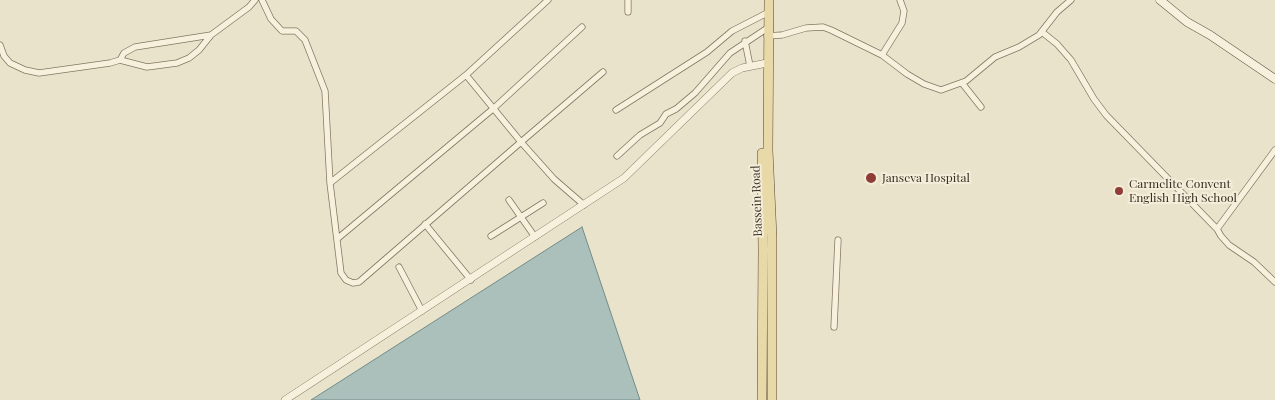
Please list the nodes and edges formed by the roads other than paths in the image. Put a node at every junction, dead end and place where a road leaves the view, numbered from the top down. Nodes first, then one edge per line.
1 (255, 0) edge
2 (262, 0) edge
3 (548, 0) edge
4 (628, 0) edge
5 (767, 0) edge
6 (900, 0) edge
7 (1070, 0) edge
8 (1160, 0) edge
9 (628, 12) dead end
10 (767, 13) junction
11 (582, 27) dead end
12 (767, 32) junction
13 (1042, 32) junction
14 (211, 35) junction
15 (745, 41) junction
16 (0, 45) edge
17 (882, 55) junction
18 (120, 60) junction
19 (765, 64) junction
20 (750, 66) junction
21 (603, 72) dead end
22 (466, 75) junction
23 (1275, 79) edge
24 (962, 83) junction
25 (981, 107) dead end
26 (494, 108) junction
27 (616, 110) dead end
28 (522, 142) junction
29 (1275, 150) edge
30 (617, 156) dead end
31 (330, 183) junction
32 (509, 200) dead end
33 (543, 203) dead end
34 (584, 205) junction
35 (521, 217) junction
36 (425, 224) junction
37 (1217, 229) junction
38 (491, 236) dead end
39 (535, 237) junction
40 (337, 239) junction
41 (838, 240) dead end
42 (399, 267) dead end
43 (471, 280) junction
44 (1275, 282) edge
45 (422, 311) junction
46 (767, 313) junction
47 (834, 327) dead end
48 (285, 400) edge
49 (762, 400) edge
50 (772, 400) edge

1 - 14 street
2 - 31 street
3 - 22 street
4 - 9 street
5 - 10 main road, Bassein Road
6 - 17 street
7 - 13 street
8 - 23 main road
10 - 12 main road, Bassein Road
10 - 27 street
11 - 26 street
12 - 15 street
12 - 17 street
12 - 19 main road, Bassein Road
13 - 24 street
13 - 37 street
14 - 18 street
14 - 18 street
15 - 20 street
15 - 30 street
16 - 18 street
17 - 24 street
19 - 20 street
19 - 46 main road, Bassein Road
20 - 34 street
21 - 28 street
22 - 26 street
22 - 31 street
24 - 25 street
26 - 28 street
26 - 40 street
28 - 34 street
28 - 36 street
29 - 37 street
31 - 40 street
32 - 35 street
33 - 35 street
34 - 39 street
35 - 38 street
35 - 39 street
36 - 40 street
36 - 43 street
37 - 44 street
39 - 43 street
41 - 47 street
42 - 45 street
43 - 45 street
45 - 48 street
46 - 49 main road, Bassein Road
46 - 50 main road, Bassein Road

